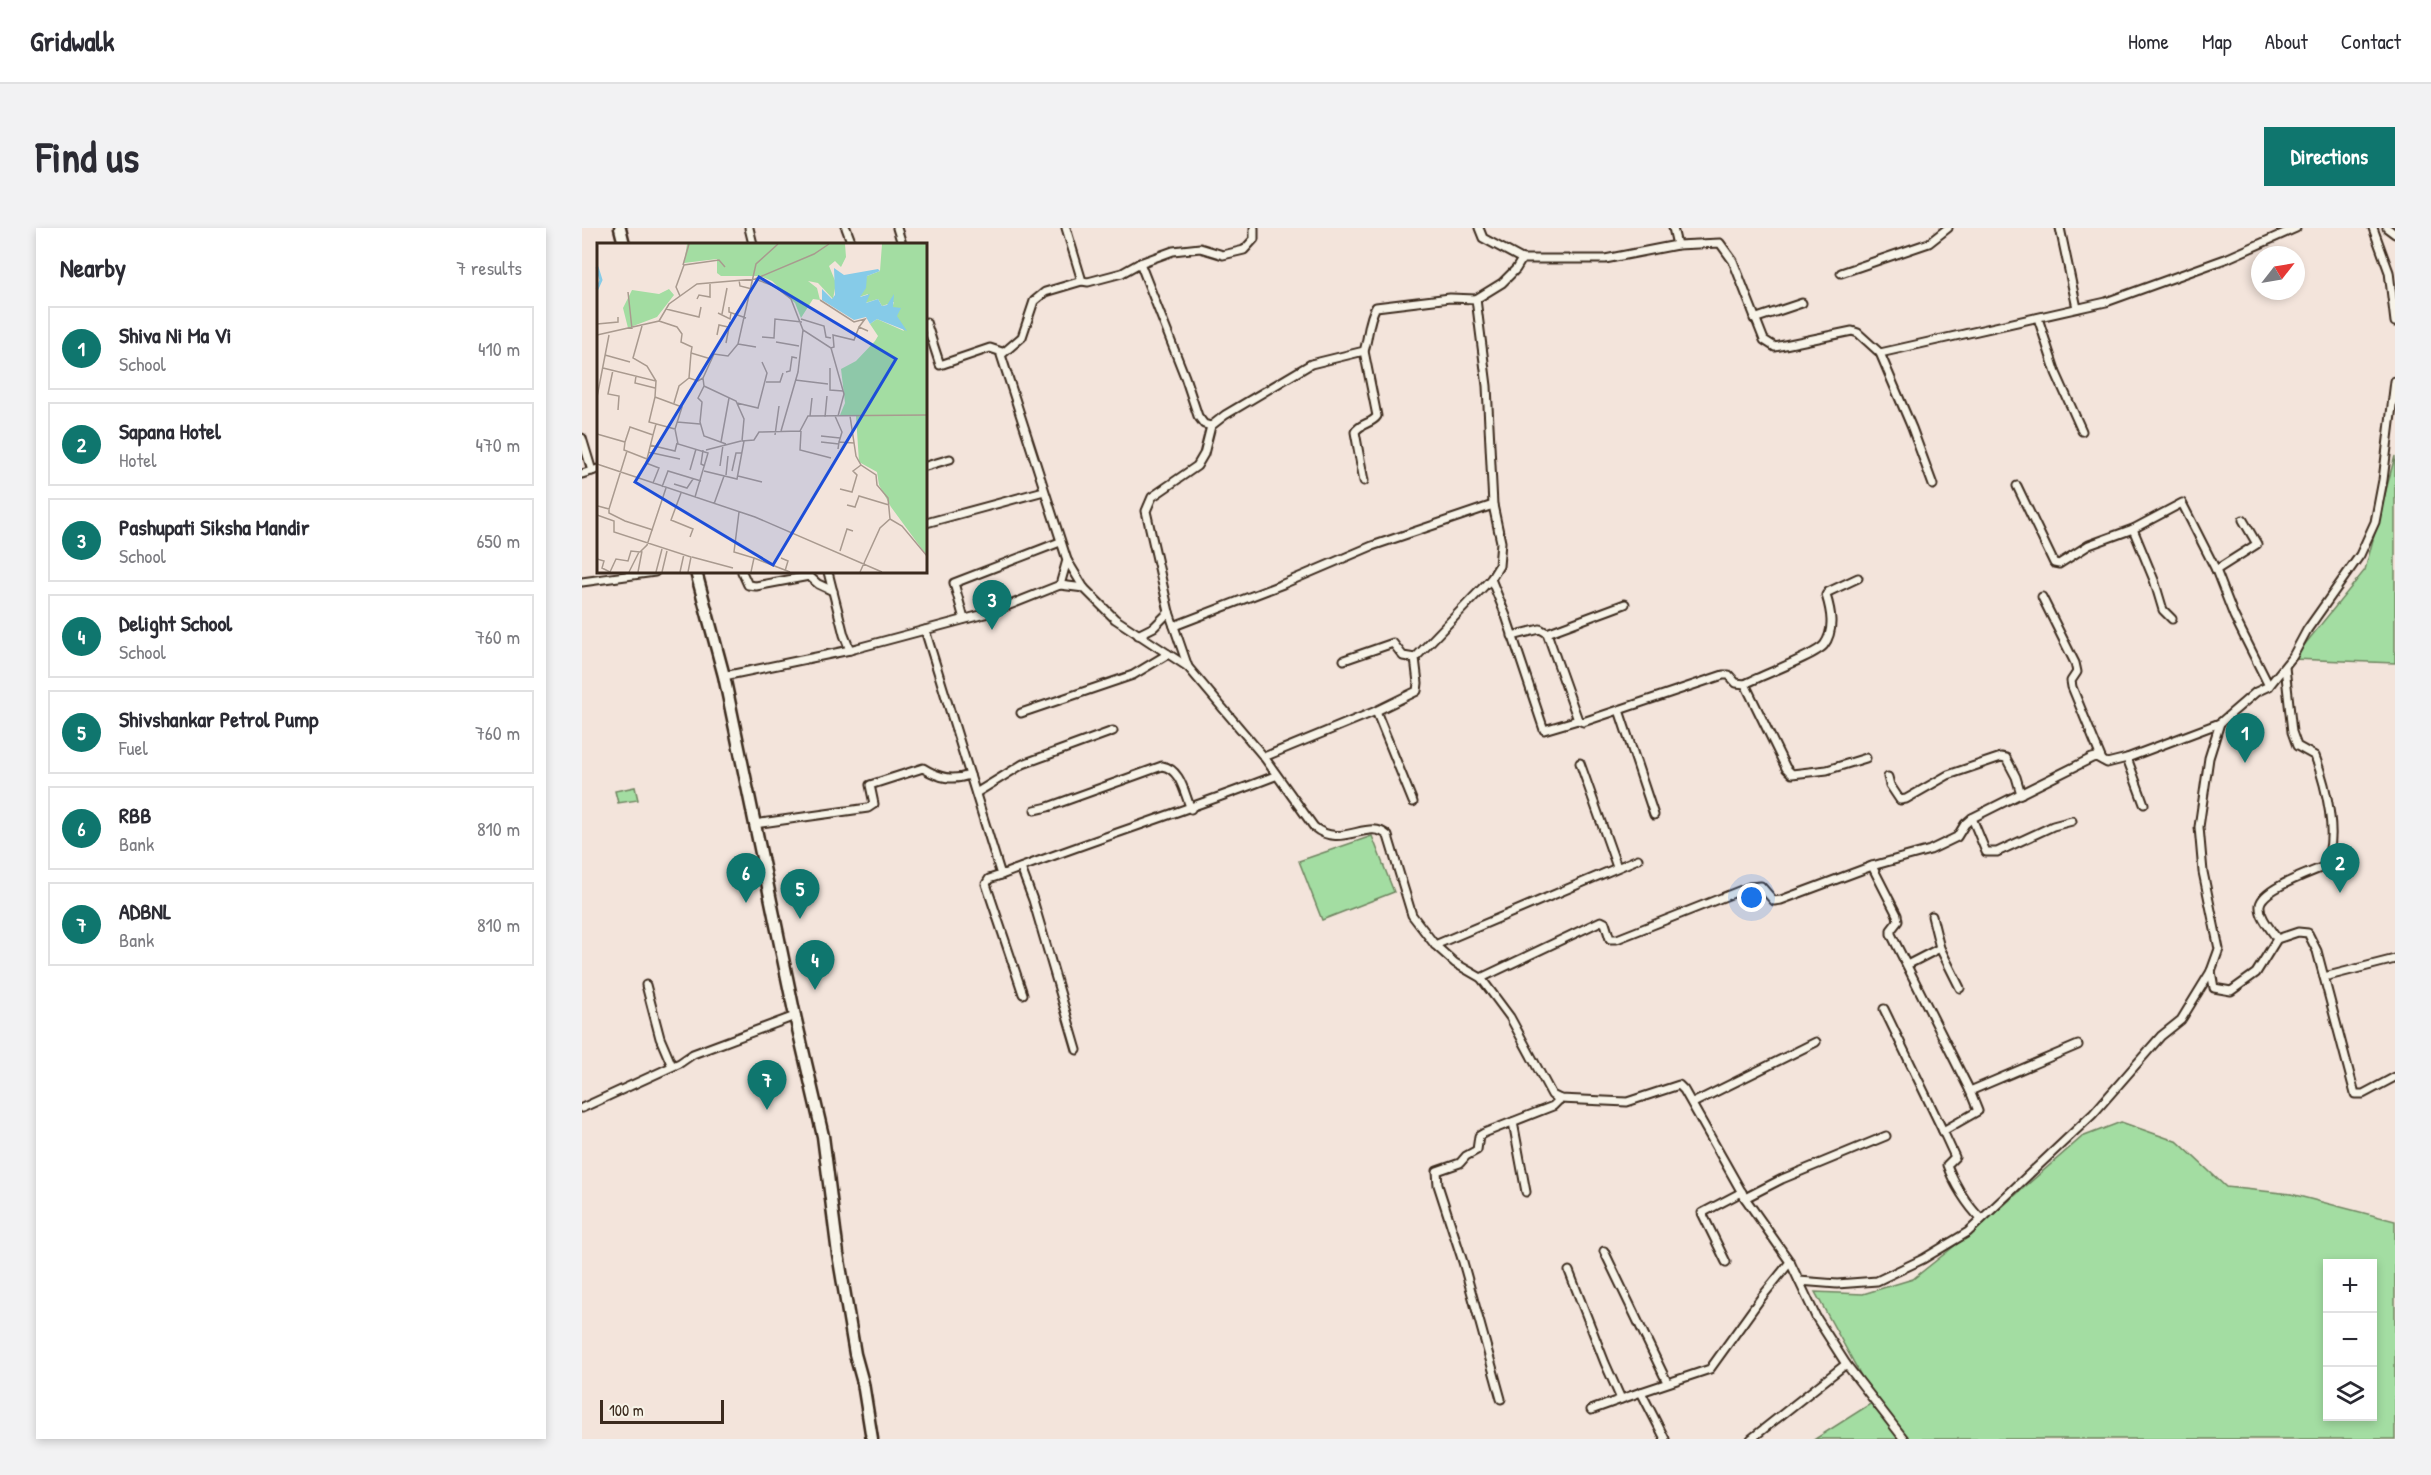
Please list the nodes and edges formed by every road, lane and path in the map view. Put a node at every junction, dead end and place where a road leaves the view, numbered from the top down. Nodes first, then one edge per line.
1 (620, 228) edge
2 (749, 228) edge
3 (846, 228) edge
4 (897, 228) edge
5 (1066, 228) edge
6 (1254, 228) edge
7 (1479, 228) edge
8 (1673, 228) edge
9 (1948, 228) edge
10 (2061, 228) edge
11 (2296, 228) edge
12 (2373, 228) edge
13 (2387, 228) edge
14 (2287, 230) edge
15 (2395, 234) edge
16 (624, 243) edge
17 (753, 243) edge
18 (852, 243) edge
19 (902, 243) edge
20 (1677, 245) junction
21 (1522, 259) junction
22 (1140, 263) junction
23 (1841, 273) dead end
24 (1082, 281) junction
25 (1476, 299) junction
26 (1802, 303) dead end
27 (2077, 308) junction
28 (2038, 318) junction
29 (1754, 319) junction
30 (2395, 322) edge
31 (927, 325) edge
32 (1364, 351) junction
33 (1002, 352) junction
34 (1880, 353) junction
35 (2395, 381) edge
36 (1211, 426) junction
37 (2082, 430) dead end
38 (582, 438) edge
39 (950, 459) dead end
40 (927, 466) edge
41 (595, 470) edge
42 (582, 474) edge
43 (1364, 481) dead end
44 (1933, 485) dead end
45 (2017, 486) dead end
46 (1044, 492) junction
47 (1493, 505) junction
48 (2243, 520) dead end
49 (927, 523) edge
50 (2133, 529) junction
51 (1060, 542) junction
52 (1067, 560) junction
53 (2216, 570) junction
54 (648, 573) edge
55 (696, 573) edge
56 (742, 573) edge
57 (828, 573) edge
58 (1858, 578) dead end
59 (1491, 579) junction
60 (582, 582) edge
61 (1060, 585) junction
62 (1084, 588) junction
63 (833, 591) junction
64 (2042, 597) dead end
65 (1625, 604) dead end
66 (1169, 612) junction
67 (964, 618) junction
68 (2172, 619) dead end
69 (1173, 626) junction
70 (925, 630) junction
71 (1547, 633) junction
72 (1138, 634) junction
73 (1512, 636) junction
74 (850, 650) junction
75 (1168, 654) junction
76 (1415, 658) junction
77 (1344, 660) dead end
78 (1188, 666) junction
79 (2285, 667) junction
80 (724, 676) junction
81 (1745, 684) junction
82 (2269, 686) junction
83 (1619, 710) junction
84 (1376, 711) junction
85 (1021, 713) dead end
86 (1578, 720) junction
87 (2220, 723) junction
88 (1113, 731) dead end
89 (1264, 757) junction
90 (1866, 758) dead end
91 (2127, 758) junction
92 (2102, 760) junction
93 (1580, 763) dead end
94 (970, 775) junction
95 (1275, 776) junction
96 (1888, 777) dead end
97 (975, 793) junction
98 (2021, 794) junction
99 (1413, 802) dead end
100 (2144, 804) dead end
101 (1191, 809) junction
102 (1035, 810) dead end
103 (1654, 815) dead end
104 (1972, 818) junction
105 (2072, 821) dead end
106 (754, 824) junction
107 (1638, 859) dead end
108 (1872, 866) junction
109 (1617, 867) junction
110 (1021, 868) junction
111 (1001, 875) junction
112 (1932, 916) dead end
113 (2277, 939) junction
114 (1435, 945) junction
115 (1940, 948) junction
116 (2395, 959) edge
117 (1907, 965) junction
118 (2211, 971) junction
119 (2324, 977) junction
120 (1481, 978) junction
121 (646, 985) dead end
122 (1960, 988) dead end
123 (1023, 994) dead end
124 (1884, 1010) dead end
125 (795, 1016) junction
126 (1816, 1042) dead end
127 (2078, 1045) dead end
128 (1077, 1050) dead end
129 (672, 1066) junction
130 (2395, 1077) edge
131 (1970, 1090) junction
132 (1560, 1099) junction
133 (1693, 1103) junction
134 (582, 1108) edge
135 (1513, 1122) junction
136 (1943, 1131) junction
137 (1887, 1136) dead end
138 (1526, 1192) dead end
139 (1744, 1195) junction
140 (1982, 1220) junction
141 (1604, 1251) dead end
142 (1726, 1262) dead end
143 (1790, 1262) junction
144 (1569, 1271) dead end
145 (1799, 1281) junction
146 (1846, 1364) junction
147 (1667, 1382) junction
148 (1641, 1392) junction
149 (1501, 1399) dead end
150 (1621, 1399) junction
151 (1591, 1410) dead end
152 (1662, 1438) edge
153 (873, 1439) edge
154 (1751, 1439) edge
155 (1904, 1439) edge

1 - 16 main road
2 - 17 street
3 - 18 street
4 - 19 street
5 - 24 street
6 - 22 street
7 - 21 street
8 - 20 street
9 - 23 street
10 - 27 street
11 - 14 street
12 - 30 street
13 - 15 street
14 - 27 street
20 - 21 street
20 - 29 street
21 - 25 street
22 - 24 street
22 - 36 street
24 - 33 street
25 - 32 street
25 - 47 street
26 - 29 street
27 - 28 street
28 - 34 street
28 - 37 street
29 - 34 street
31 - 33 street
32 - 36 street
32 - 43 street
33 - 46 street
34 - 44 street
35 - 79 street
36 - 66 street
38 - 41 street
39 - 40 street
41 - 42 street
45 - 50 street
46 - 49 street
46 - 51 street
47 - 59 street
47 - 69 street
48 - 53 street
50 - 53 street
50 - 68 street
51 - 52 street
51 - 67 street
52 - 61 street
52 - 62 street
53 - 82 street
54 - 60 street
55 - 80 main road
56 - 63 street
57 - 63 street
58 - 81 street
59 - 73 street
59 - 76 street
61 - 62 street
61 - 67 street
62 - 72 street
63 - 74 street
64 - 92 street
65 - 71 street
66 - 69 street
66 - 72 street
67 - 70 street
69 - 78 street
70 - 74 street
70 - 94 street
71 - 73 street
71 - 86 street
72 - 75 street
73 - 86 street
74 - 80 street
75 - 78 street
75 - 85 street
76 - 77 street
76 - 84 street
78 - 89 street
79 - 82 street
79 - 113 street
80 - 106 main road
81 - 83 street
81 - 90 street
82 - 87 street
83 - 86 street
83 - 103 street
84 - 89 street
84 - 99 street
87 - 91 street
87 - 118 street
88 - 97 street
89 - 95 street
91 - 92 street
91 - 100 street
92 - 98 street
93 - 109 street
94 - 97 street
94 - 106 street
95 - 101 street
95 - 114 street
96 - 98 street
97 - 111 street
98 - 104 street
101 - 102 street
101 - 110 street
104 - 105 street
104 - 108 street
106 - 125 main road
107 - 109 street
108 - 117 street
108 - 120 street
109 - 114 street
110 - 111 street
110 - 128 street
111 - 123 street
112 - 115 street
113 - 118 street
113 - 119 street
114 - 120 street
115 - 117 street
115 - 122 street
116 - 119 street
117 - 131 street
118 - 140 street
119 - 130 street
120 - 132 street
121 - 129 street
124 - 136 street
125 - 129 street
125 - 153 main road
126 - 133 street
127 - 131 street
129 - 134 street
131 - 136 street
132 - 133 street
132 - 135 street
133 - 139 street
135 - 138 street
135 - 149 street
136 - 140 street
137 - 139 street
139 - 142 street
139 - 143 street
140 - 145 street
141 - 147 street
143 - 145 street
143 - 147 street
144 - 150 street
145 - 146 street
146 - 154 street
146 - 155 street
147 - 148 street
148 - 150 street
148 - 152 street
150 - 151 street

